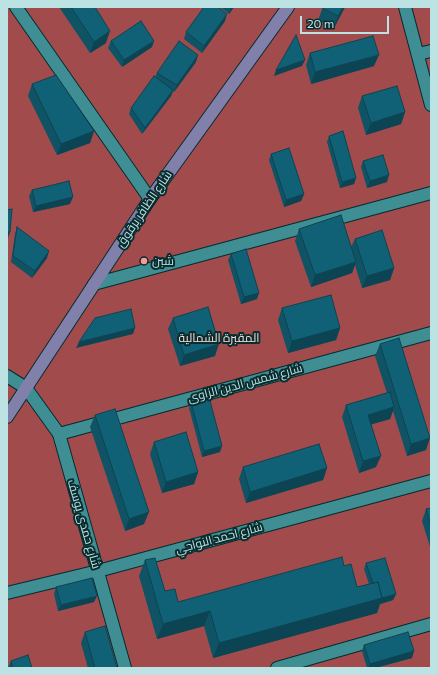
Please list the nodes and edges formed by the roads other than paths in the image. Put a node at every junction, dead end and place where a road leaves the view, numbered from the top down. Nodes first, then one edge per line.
1 (16, 7) edge
2 (288, 7) edge
3 (405, 7) edge
4 (431, 51) edge
5 (418, 54) junction
6 (431, 105) edge
7 (431, 193) edge
8 (150, 199) junction
9 (94, 284) junction
10 (431, 333) edge
11 (7, 376) edge
12 (26, 388) junction
13 (7, 417) edge
14 (59, 434) junction
15 (431, 481) edge
16 (98, 571) junction
17 (7, 593) edge
18 (431, 624) edge
19 (125, 668) edge
20 (277, 668) edge

1 - 8 street
2 - 8 main road, شارع الظافر برقوق
3 - 5 street
4 - 5 street
5 - 6 street
7 - 9 street
8 - 9 main road, شارع الظافر برقوق
9 - 12 main road, شارع الظافر برقوق
10 - 14 street, شارع شمس الدين الزاوى
11 - 12 street
12 - 13 main road, شارع الظافر برقوق
12 - 14 street, شارع حمدى يوسف
14 - 16 street, شارع حمدى يوسف
15 - 16 street, شارع احمد النواجي
16 - 17 street, شارع احمد النواجي
16 - 19 street, شارع حمدى يوسف
18 - 20 street

